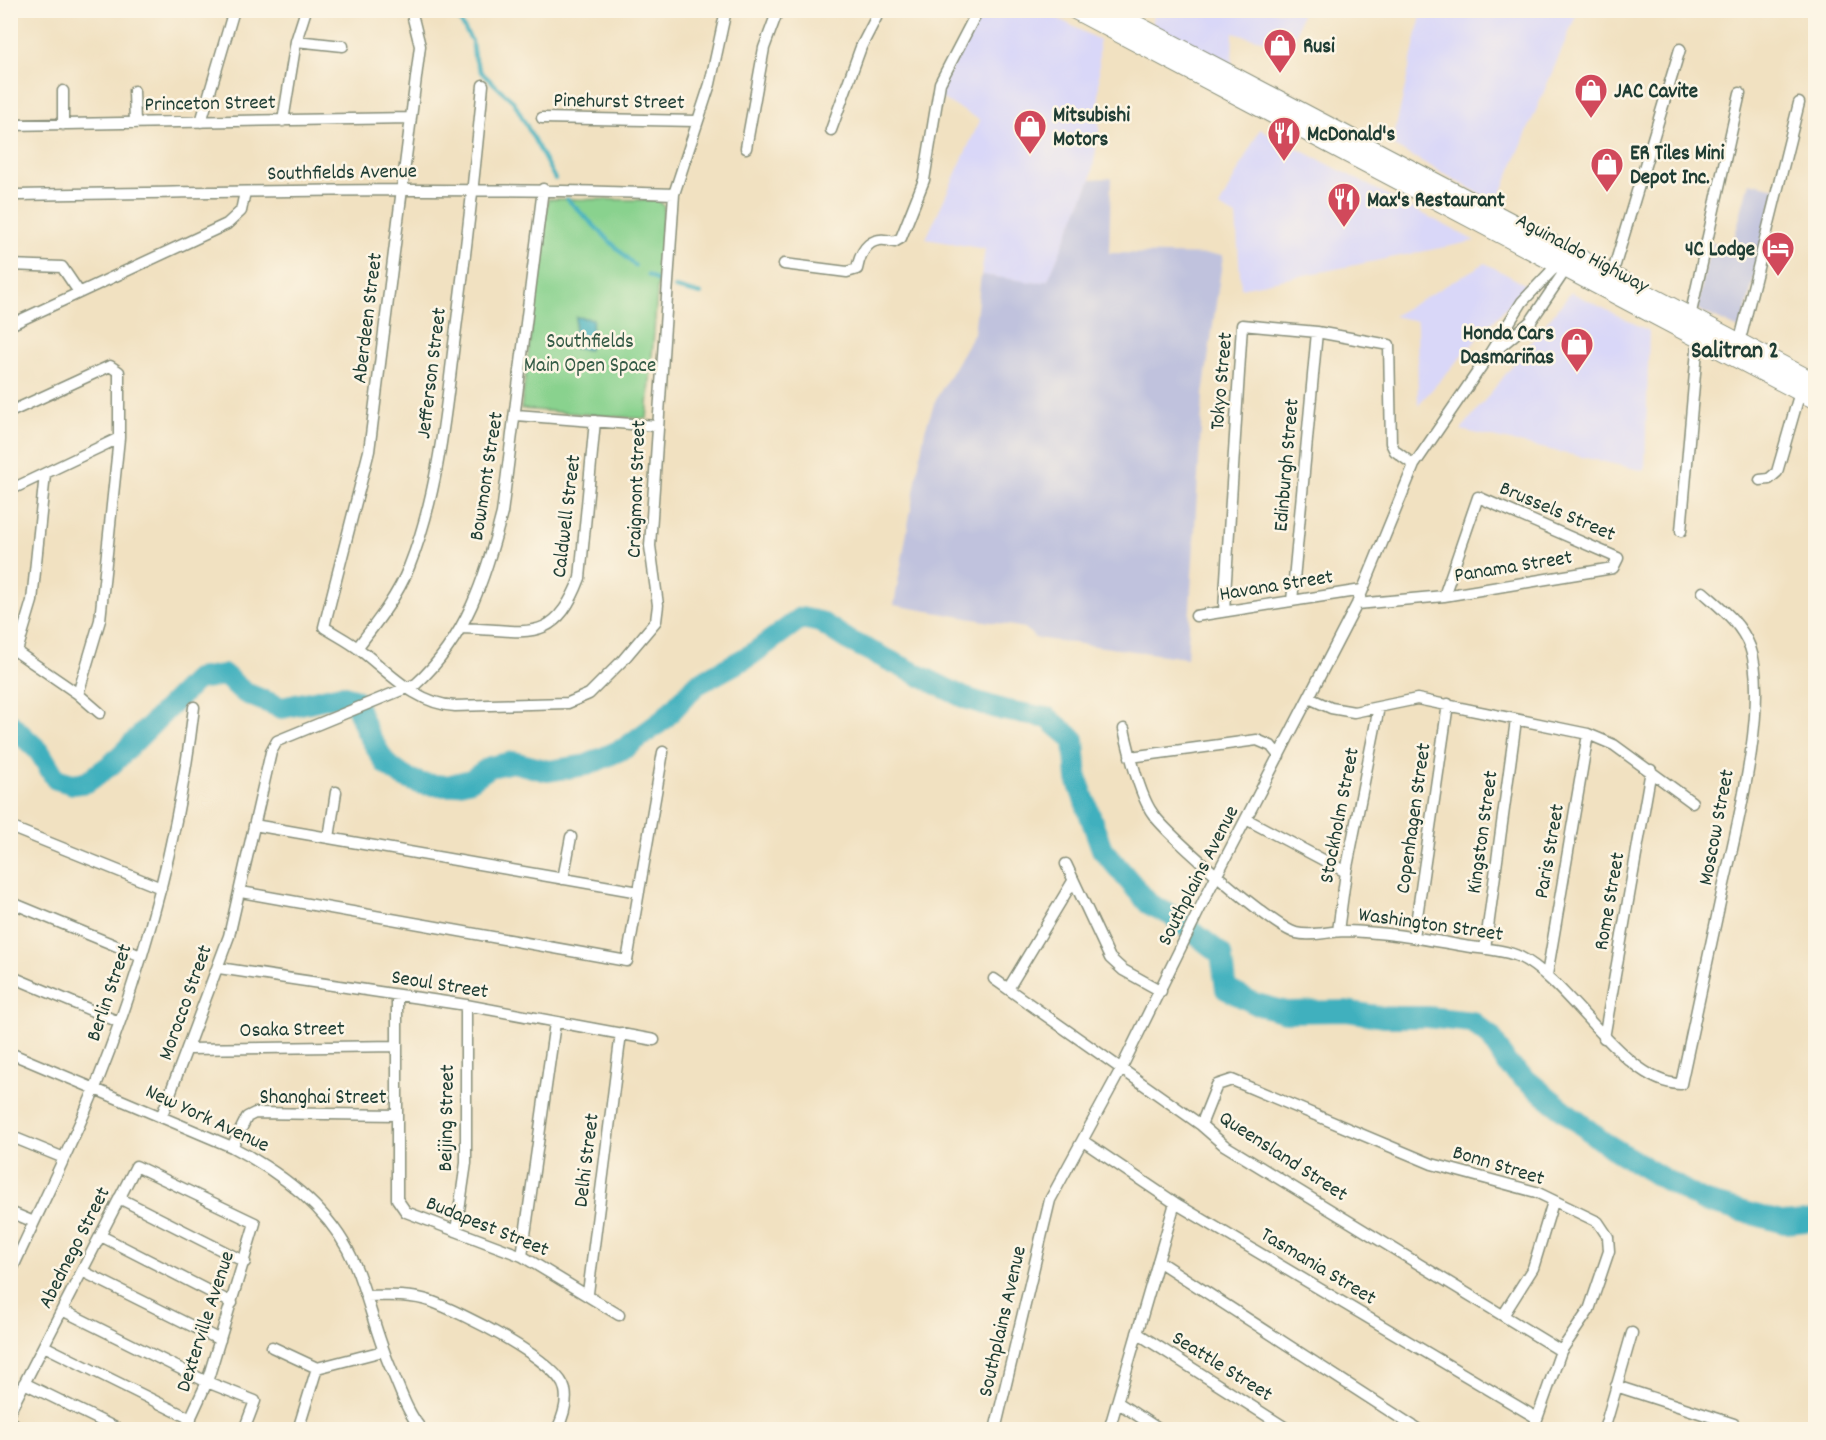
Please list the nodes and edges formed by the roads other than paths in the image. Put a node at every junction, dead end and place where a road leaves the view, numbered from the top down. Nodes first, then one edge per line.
1 (234, 10) edge
2 (306, 10) edge
3 (411, 10) edge
4 (726, 10) edge
5 (778, 10) edge
6 (880, 10) edge
7 (978, 10) edge
8 (1108, 10) edge
9 (1086, 13) edge
10 (296, 41) junction
11 (343, 46) dead end
12 (1680, 49) dead end
13 (483, 85) dead end
14 (63, 91) dead end
15 (134, 92) dead end
16 (1740, 93) dead end
17 (1799, 103) dead end
18 (410, 118) junction
19 (542, 118) dead end
20 (283, 121) junction
21 (696, 121) junction
22 (201, 122) junction
23 (135, 123) junction
24 (63, 124) junction
25 (10, 125) edge
26 (831, 130) dead end
27 (746, 148) dead end
28 (401, 188) junction
29 (474, 188) junction
30 (543, 189) junction
31 (245, 192) junction
32 (674, 194) junction
33 (10, 195) edge
34 (1564, 263) junction
35 (784, 264) dead end
36 (10, 265) edge
37 (1606, 282) junction
38 (79, 292) junction
39 (1690, 317) junction
40 (10, 325) edge
41 (1317, 332) junction
42 (1698, 339) junction
43 (1737, 342) junction
44 (1487, 358) junction
45 (1810, 392) edge
46 (10, 412) edge
47 (516, 415) junction
48 (595, 421) junction
49 (656, 426) junction
50 (119, 438) junction
51 (1414, 465) junction
52 (45, 474) junction
53 (1760, 480) dead end
54 (10, 490) edge
55 (1681, 531) dead end
56 (1618, 558) joint
57 (1362, 590) junction
58 (1703, 592) dead end
59 (1444, 596) junction
60 (1292, 601) junction
61 (1357, 604) junction
62 (1224, 611) junction
63 (1196, 616) dead end
64 (324, 627) joint
65 (462, 628) junction
66 (357, 648) junction
67 (14, 649) edge
68 (407, 688) junction
69 (78, 694) junction
70 (1309, 698) junction
71 (1448, 704) junction
72 (194, 707) dead end
73 (1378, 707) junction
74 (100, 713) dead end
75 (1516, 720) junction
76 (1124, 729) dead end
77 (1588, 734) junction
78 (663, 752) dead end
79 (1279, 756) junction
80 (1130, 757) junction
81 (1651, 770) junction
82 (336, 792) dead end
83 (1692, 802) dead end
84 (1246, 819) junction
85 (254, 825) junction
86 (10, 827) edge
87 (571, 837) dead end
88 (328, 838) junction
89 (1066, 864) dead end
90 (1346, 872) junction
91 (1217, 875) junction
92 (563, 879) junction
93 (1073, 881) junction
94 (161, 888) junction
95 (241, 892) junction
96 (639, 892) junction
97 (10, 903) edge
98 (1338, 931) junction
99 (229, 936) joint
100 (1414, 937) junction
101 (1485, 949) junction
102 (141, 956) junction
103 (219, 968) junction
104 (1547, 975) junction
105 (10, 976) edge
106 (994, 979) dead end
107 (1008, 989) junction
108 (1161, 991) junction
109 (397, 996) junction
110 (466, 1005) junction
111 (119, 1022) junction
112 (555, 1023) junction
113 (621, 1033) junction
114 (1604, 1038) junction
115 (654, 1040) dead end
116 (396, 1046) junction
117 (189, 1049) junction
118 (10, 1053) edge
119 (1121, 1069) junction
120 (1681, 1084) joint
121 (95, 1088) junction
122 (397, 1114) junction
123 (162, 1115) junction
124 (1201, 1125) junction
125 (10, 1136) edge
126 (1083, 1141) junction
127 (232, 1147) junction
128 (64, 1158) junction
129 (119, 1198) junction
130 (1552, 1202) junction
131 (1175, 1203) junction
132 (10, 1212) edge
133 (34, 1222) junction
134 (255, 1223) joint
135 (456, 1231) junction
136 (101, 1236) junction
137 (522, 1256) junction
138 (1158, 1261) junction
139 (245, 1263) junction
140 (84, 1272) junction
141 (10, 1274) edge
142 (588, 1293) junction
143 (366, 1296) junction
144 (232, 1303) junction
145 (63, 1310) junction
146 (1504, 1314) junction
147 (619, 1315) dead end
148 (1137, 1333) junction
149 (1632, 1334) dead end
150 (220, 1340) junction
151 (45, 1346) junction
152 (272, 1347) dead end
153 (383, 1351) junction
154 (1561, 1351) junction
155 (317, 1368) junction
156 (207, 1382) junction
157 (24, 1383) junction
158 (1616, 1386) junction
159 (1117, 1402) junction
160 (10, 1411) edge
161 (1537, 1418) junction
162 (191, 1419) junction
163 (10, 1422) edge
164 (1734, 1424) dead end
165 (300, 1429) edge
166 (24, 1430) edge
167 (120, 1430) edge
168 (185, 1430) edge
169 (244, 1430) edge
170 (422, 1430) edge
171 (557, 1430) edge
172 (995, 1430) edge
173 (1109, 1430) edge
174 (1160, 1430) edge
175 (1289, 1430) edge
176 (1419, 1430) edge
177 (1533, 1430) edge
178 (1604, 1430) edge

1 - 22 street
2 - 10 street
3 - 18 street, Aberdeen Street
4 - 21 street, Craigmont Street
5 - 27 street
6 - 26 street
7 - 35 street
8 - 34 highway, Aguinaldo Highway
9 - 34 highway, Aguinaldo Highway
10 - 11 street
10 - 20 street
12 - 37 street
13 - 29 street, Jefferson Street
14 - 24 street
15 - 23 street
16 - 39 street
17 - 43 street
18 - 20 street, Princeton Street
18 - 28 street, Aberdeen Street
19 - 21 street, Pinehurst Street
20 - 22 street, Princeton Street
21 - 32 street, Craigmont Street
22 - 23 street, Princeton Street
23 - 24 street, Princeton Street
24 - 25 street, Princeton Street
28 - 29 street, Southfields Avenue
28 - 31 street, Southfields Avenue
28 - 64 street, Aberdeen Street
29 - 30 street, Southfields Avenue
29 - 66 street, Jefferson Street
30 - 32 street, Southfields Avenue
30 - 47 street, Bowmont Street
31 - 33 street, Southfields Avenue
31 - 38 street
32 - 49 street, Craigmont Street
34 - 37 highway, Aguinaldo Highway
34 - 44 street, Southplains Avenue
34 - 44 street, Southplains Avenue
36 - 38 street
37 - 39 highway, Aguinaldo Highway
37 - 42 highway, Aguinaldo Highway
38 - 40 street
39 - 43 highway, Aguinaldo Highway
41 - 51 street, Tokyo Street
41 - 60 street, Edinburgh Street
41 - 62 street, Tokyo Street
42 - 45 highway, Aguinaldo Highway
42 - 55 street
43 - 45 highway, Aguinaldo Highway
44 - 51 street, Southplains Avenue
45 - 53 street
46 - 50 street
47 - 48 street
47 - 65 street, Bowmont Street
48 - 49 street
48 - 65 street, Caldwell Street
49 - 68 street, Craigmont Street
50 - 52 street
50 - 69 street
51 - 57 street, Southplains Avenue
52 - 54 street
52 - 67 street
56 - 59 street, Panama Street
56 - 59 street, Brussels Street
57 - 60 street, Havana Street
57 - 61 street, Southplains Avenue
58 - 120 street, Moscow Street
59 - 61 street
60 - 62 street, Havana Street
61 - 70 street, Southplains Avenue
62 - 63 street, Havana Street
64 - 66 street, Craigmont Street
65 - 68 street, Bowmont Street
66 - 68 street, Craigmont Street
67 - 69 street
68 - 85 street, Bowmont Street
69 - 74 street
70 - 73 street
70 - 79 street, Southplains Avenue
71 - 73 street
71 - 75 street
71 - 100 street, Copenhagen Street
72 - 94 street, Berlin Street
73 - 90 street, Stockholm Street
75 - 77 street
75 - 101 street, Kingston Street
76 - 80 street, Washington Street
77 - 81 street
77 - 104 street, Paris Street
78 - 96 street
79 - 80 street
79 - 84 street, Southplains Avenue
80 - 91 street, Washington Street
81 - 83 street
81 - 114 street, Rome Street
82 - 88 street
84 - 90 street
84 - 91 street, Southplains Avenue
85 - 88 street
85 - 95 street, Bowmont Street
86 - 94 street
87 - 92 street
88 - 92 street
89 - 93 street
90 - 98 street, Stockholm Street
91 - 98 street, Washington Street
91 - 108 street, Southplains Avenue
92 - 96 street
93 - 107 street
93 - 108 street
94 - 102 street, Berlin Street
95 - 96 street
95 - 99 street, Bowmont Street
97 - 102 street
98 - 100 street, Washington Street
99 - 103 street, Morocco Street
100 - 101 street, Washington Street
101 - 104 street, Washington Street
102 - 111 street, Berlin Street
103 - 109 street, Seoul Street
103 - 117 street, Morocco Street
104 - 114 street, Washington Street
105 - 111 street
106 - 107 street, Queensland Street
107 - 119 street, Queensland Street
108 - 119 street, Southplains Avenue
109 - 110 street, Seoul Street
109 - 116 street, Budapest Street
110 - 112 street, Seoul Street
110 - 135 street, Beijing Street
111 - 121 street, Berlin Street
112 - 113 street, Seoul Street
112 - 137 street
113 - 115 street, Seoul Street
113 - 142 street, Delhi Street
114 - 120 street, Washington Street
116 - 117 street, Osaka Street
116 - 122 street, Budapest Street
117 - 123 street, Morocco Street
118 - 121 street, New York Avenue
119 - 124 street, Queensland Street
119 - 126 street, Southplains Avenue
121 - 123 street, New York Avenue
121 - 128 street, Berlin Street
122 - 127 street, Shanghai Street
122 - 135 street, Budapest Street
123 - 127 street, New York Avenue
124 - 130 street, Bonn Street
124 - 146 street, Queensland Street
125 - 128 street
126 - 131 street, Tasmania Street
126 - 172 street, Southplains Avenue
127 - 143 street, New York Avenue
128 - 133 street, Berlin Street
129 - 134 street, Abednego Street
129 - 136 street, Abednego Street
129 - 139 street
130 - 146 street
130 - 154 street, Bonn Street
131 - 138 street
131 - 161 street, Tasmania Street
132 - 133 street
133 - 141 street, Berlin Street
134 - 139 street, Dexterville Avenue
135 - 137 street, Budapest Street
136 - 140 street, Abednego Street
136 - 144 street
137 - 142 street, Budapest Street
138 - 148 street
138 - 176 street
139 - 144 street, Dexterville Avenue
140 - 145 street, Abednego Street
140 - 150 street
142 - 147 street, Budapest Street
143 - 153 street, New York Avenue
143 - 171 street
144 - 150 street, Dexterville Avenue
145 - 151 street, Abednego Street
145 - 156 street
146 - 154 street, Queensland Street
148 - 159 street
148 - 175 street, Seattle Street
149 - 158 street
150 - 156 street, Dexterville Avenue
151 - 157 street, Abednego Street
151 - 162 street
152 - 155 street
153 - 155 street
153 - 170 street, New York Avenue
154 - 161 street, Bonn Street
155 - 165 street
156 - 162 street, Dexterville Avenue
156 - 169 street
157 - 160 street, Abednego Street
157 - 167 street
158 - 164 street
158 - 178 street
159 - 173 street
159 - 174 street
161 - 177 street, Bonn Street
162 - 168 street, Dexterville Avenue
163 - 166 street

